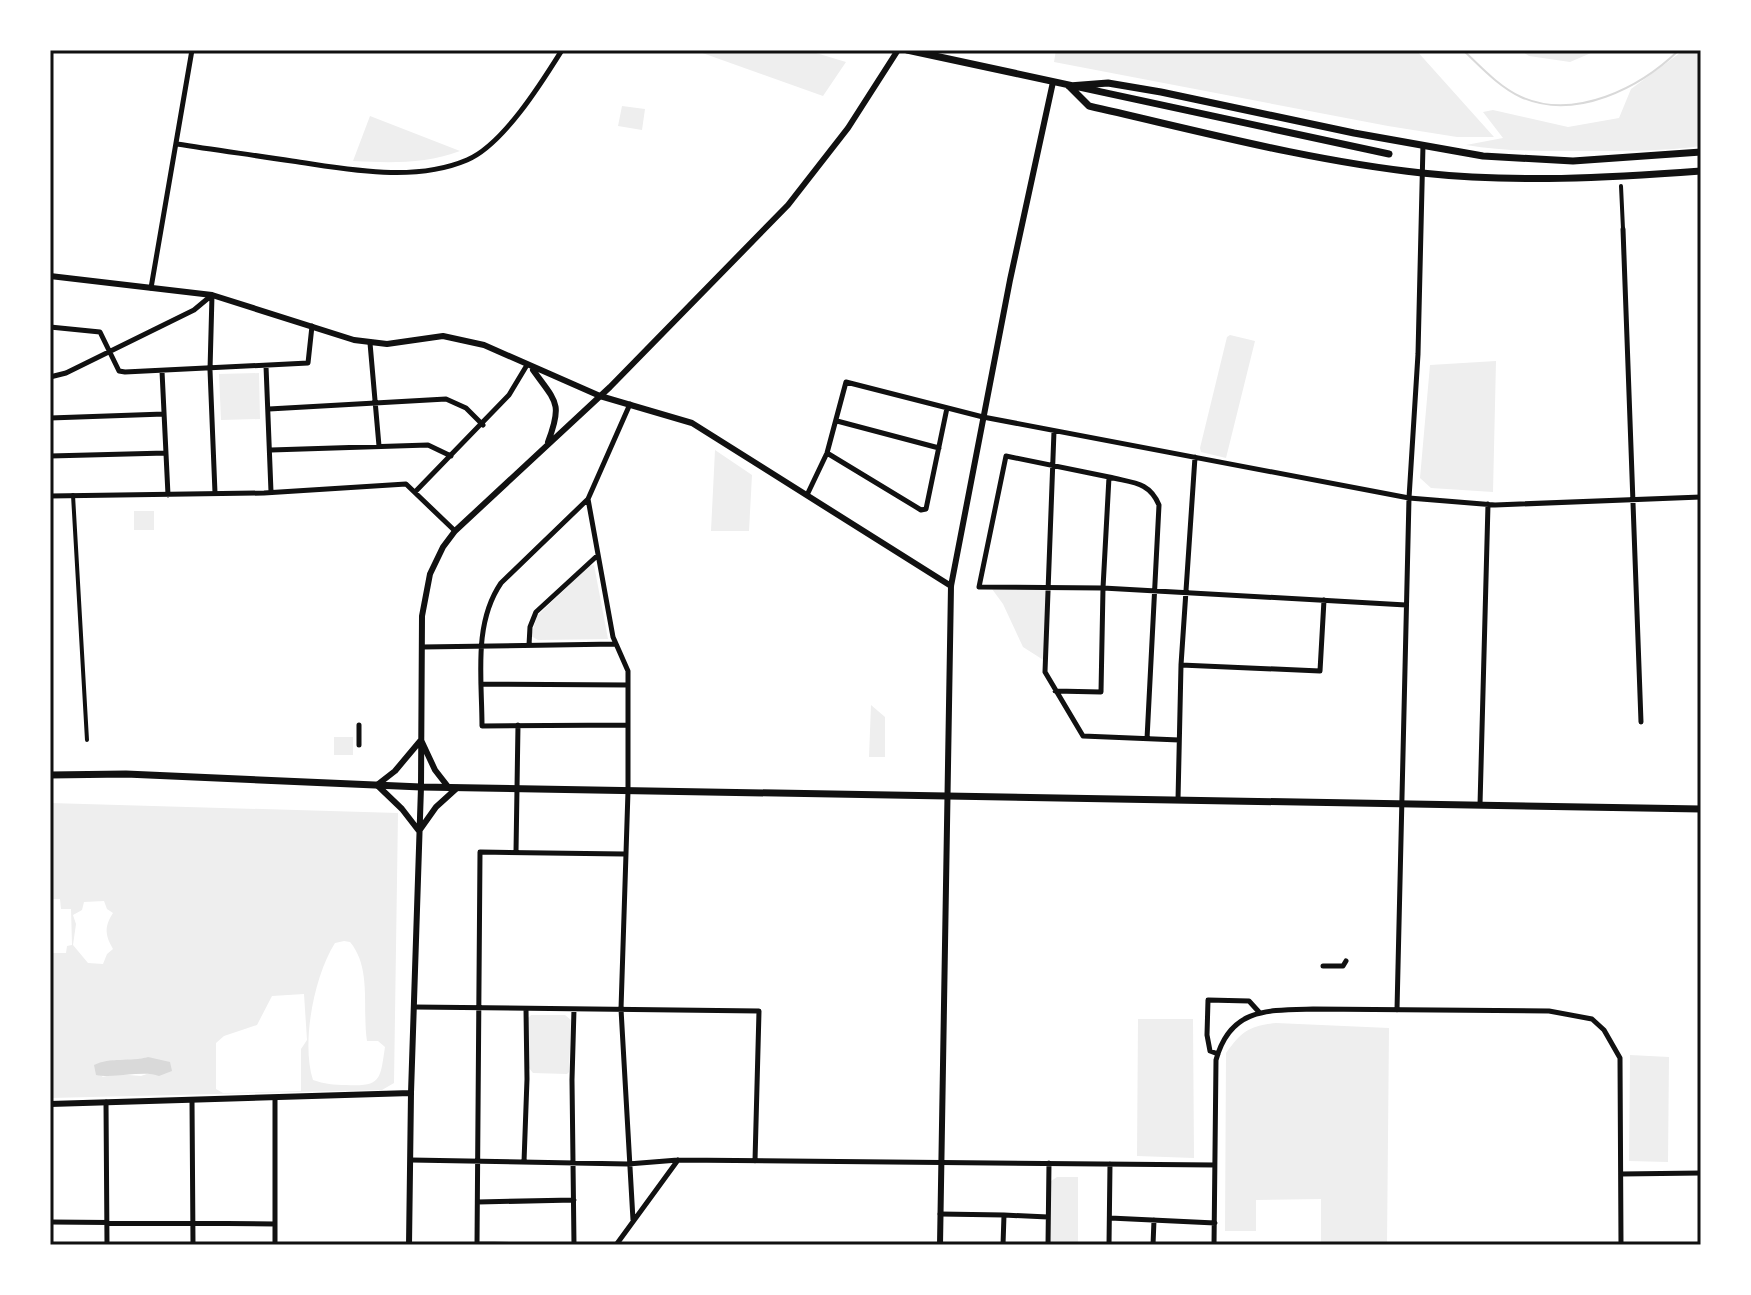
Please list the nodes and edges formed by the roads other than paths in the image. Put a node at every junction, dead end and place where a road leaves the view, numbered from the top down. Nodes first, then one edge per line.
1 (192, 50) edge
2 (562, 50) edge
3 (898, 50) edge
4 (907, 50) edge
5 (1053, 82) junction
6 (1069, 86) junction
7 (177, 144) junction
8 (1423, 145) junction
9 (1701, 152) edge
10 (1389, 154) dead end
11 (1701, 171) edge
12 (1423, 174) junction
13 (1621, 186) dead end
14 (1623, 229) joint
15 (50, 276) edge
16 (151, 288) junction
17 (212, 295) junction
18 (312, 326) junction
19 (50, 327) edge
20 (370, 343) junction
21 (110, 350) junction
22 (266, 366) junction
23 (529, 366) junction
24 (210, 370) junction
25 (162, 371) junction
26 (50, 377) edge
27 (600, 396) junction
28 (376, 403) junction
29 (630, 404) junction
30 (947, 408) junction
31 (269, 409) junction
32 (164, 414) junction
33 (983, 417) junction
34 (50, 418) edge
35 (837, 421) junction
36 (483, 425) junction
37 (1054, 431) junction
38 (547, 445) junction
39 (379, 446) junction
40 (939, 448) junction
41 (271, 450) junction
42 (166, 453) junction
43 (827, 453) junction
44 (50, 456) edge
45 (451, 456) junction
46 (1195, 457) junction
47 (1053, 466) junction
48 (1109, 477) junction
49 (271, 492) junction
50 (415, 492) junction
51 (215, 493) junction
52 (73, 495) junction
53 (168, 495) junction
54 (807, 495) junction
55 (50, 496) edge
56 (1701, 497) edge
57 (1409, 498) junction
58 (588, 499) junction
59 (1635, 500) junction
60 (1488, 504) junction
61 (455, 531) junction
62 (598, 555) junction
63 (951, 586) junction
64 (1050, 587) junction
65 (1103, 588) junction
66 (1154, 591) junction
67 (1186, 592) junction
68 (1324, 600) junction
69 (1406, 605) junction
70 (616, 644) junction
71 (529, 645) junction
72 (481, 646) junction
73 (422, 647) junction
74 (1181, 665) junction
75 (482, 684) junction
76 (628, 685) junction
77 (1055, 691) junction
78 (1641, 722) dead end
79 (359, 725) dead end
80 (518, 725) junction
81 (628, 725) junction
82 (1147, 739) junction
83 (87, 740) dead end
84 (421, 740) junction
85 (1179, 740) junction
86 (359, 745) dead end
87 (50, 775) edge
88 (377, 785) junction
89 (421, 787) junction
90 (453, 788) junction
91 (518, 789) junction
92 (628, 791) junction
93 (948, 796) junction
94 (1178, 800) junction
95 (1401, 803) junction
96 (1480, 805) junction
97 (1701, 809) edge
98 (419, 831) junction
99 (516, 852) junction
100 (624, 854) junction
101 (1346, 961) dead end
102 (1323, 966) dead end
103 (414, 1007) junction
104 (478, 1008) junction
105 (526, 1009) junction
106 (574, 1009) junction
107 (621, 1009) junction
108 (1397, 1010) junction
109 (1259, 1012) junction
110 (1218, 1054) junction
111 (411, 1093) junction
112 (275, 1098) junction
113 (192, 1100) junction
114 (106, 1102) junction
115 (50, 1104) edge
116 (411, 1160) junction
117 (678, 1160) junction
118 (755, 1161) junction
119 (524, 1162) junction
120 (940, 1162) junction
121 (476, 1163) junction
122 (572, 1163) junction
123 (1049, 1163) junction
124 (628, 1164) junction
125 (1110, 1164) junction
126 (1215, 1165) junction
127 (1701, 1173) edge
128 (1621, 1174) junction
129 (574, 1200) junction
130 (478, 1202) junction
131 (940, 1214) junction
132 (1004, 1215) junction
133 (1048, 1217) junction
134 (1110, 1218) junction
135 (633, 1220) junction
136 (1154, 1220) junction
137 (50, 1222) edge
138 (108, 1223) junction
139 (1215, 1223) junction
140 (193, 1224) junction
141 (275, 1224) junction
142 (107, 1245) edge
143 (193, 1245) edge
144 (275, 1245) edge
145 (409, 1245) edge
146 (477, 1245) edge
147 (553, 1245) edge
148 (574, 1245) edge
149 (616, 1245) edge
150 (940, 1245) edge
151 (1003, 1245) edge
152 (1048, 1245) edge
153 (1109, 1245) edge
154 (1153, 1245) edge
155 (1214, 1245) edge
156 (1621, 1245) edge

1 - 7 street
2 - 7 street
3 - 27 street
4 - 5 main road
5 - 6 main road
5 - 33 street
6 - 8 main road
6 - 10 main road
6 - 12 main road
7 - 16 street
8 - 9 main road
8 - 12 street
11 - 12 main road
12 - 57 street
13 - 14 street
14 - 59 street
15 - 16 street
16 - 17 street
17 - 18 street
17 - 21 street
17 - 24 street
18 - 20 street
18 - 22 street
19 - 21 street
20 - 23 street
20 - 28 street
21 - 25 street
21 - 26 street
22 - 24 street
22 - 31 street
23 - 27 street
23 - 36 street
23 - 38 street
24 - 25 street
24 - 51 street
25 - 32 street
27 - 29 street
27 - 38 street
28 - 31 street
28 - 36 street
28 - 39 street
29 - 54 street
29 - 58 street
30 - 33 street
30 - 35 street
30 - 40 street
31 - 41 street
32 - 34 street
32 - 42 street
33 - 37 street
33 - 63 street
35 - 40 street
35 - 43 street
36 - 45 street
37 - 46 street
37 - 47 street
38 - 61 street
39 - 41 street
39 - 45 street
40 - 43 street
41 - 49 street
42 - 44 street
42 - 53 street
43 - 54 street
45 - 50 street
46 - 57 street
46 - 67 street
47 - 48 street
47 - 64 street
47 - 64 street
48 - 65 street
48 - 66 street
49 - 50 street
49 - 51 street
50 - 61 street
51 - 53 street
52 - 53 street
52 - 55 street
52 - 83 street
54 - 63 street
56 - 59 street
57 - 60 street
57 - 69 street
58 - 62 street
58 - 72 street
59 - 60 street
59 - 78 street
60 - 96 street
61 - 73 street
62 - 70 street
62 - 71 street
63 - 93 street
64 - 65 street
64 - 77 street
65 - 66 street
65 - 77 street
66 - 67 street
66 - 82 street
67 - 68 street
67 - 74 street
68 - 69 street
68 - 74 street
69 - 95 street
70 - 71 street
70 - 76 street
71 - 72 street
72 - 73 street
72 - 75 street
73 - 84 street
74 - 85 street
75 - 76 street
75 - 80 street
76 - 81 street
77 - 82 street
79 - 86 street
80 - 81 street
80 - 91 street
81 - 92 street
82 - 85 street
84 - 88 street
84 - 89 street
84 - 90 street
85 - 94 street
87 - 88 main road
88 - 89 main road
88 - 98 street
89 - 90 main road
89 - 98 street
90 - 91 main road
90 - 98 street
91 - 92 main road
91 - 99 street
92 - 93 main road
92 - 100 street
93 - 94 main road
93 - 120 street
94 - 95 main road
95 - 96 main road
95 - 108 street
96 - 97 main road
98 - 103 street
99 - 100 street
99 - 104 street
100 - 107 street
101 - 102 street
103 - 104 street
103 - 111 street
104 - 105 street
104 - 121 street
105 - 106 street
105 - 119 street
106 - 107 street
106 - 122 street
107 - 118 street
107 - 124 street
108 - 109 street
108 - 128 street
109 - 110 street
109 - 110 street
110 - 126 street
111 - 112 street
111 - 116 street
112 - 113 street
112 - 141 street
113 - 114 street
113 - 140 street
114 - 115 street
114 - 138 street
116 - 121 street
116 - 145 street
117 - 118 street
117 - 124 street
117 - 135 street
118 - 120 street
119 - 121 street
119 - 122 street
120 - 123 street
120 - 131 street
121 - 130 street
122 - 124 street
122 - 129 street
123 - 125 street
123 - 133 street
124 - 135 street
125 - 126 street
125 - 134 street
126 - 139 street
127 - 128 street
128 - 156 street
129 - 130 street
129 - 148 street
130 - 146 street
131 - 132 street
131 - 150 street
132 - 133 street
132 - 151 street
133 - 152 street
134 - 136 street
134 - 153 street
135 - 149 street
136 - 139 street
136 - 154 street
137 - 138 street
138 - 140 street
138 - 142 street
139 - 155 street
140 - 141 street
140 - 143 street
141 - 144 street
146 - 147 street

